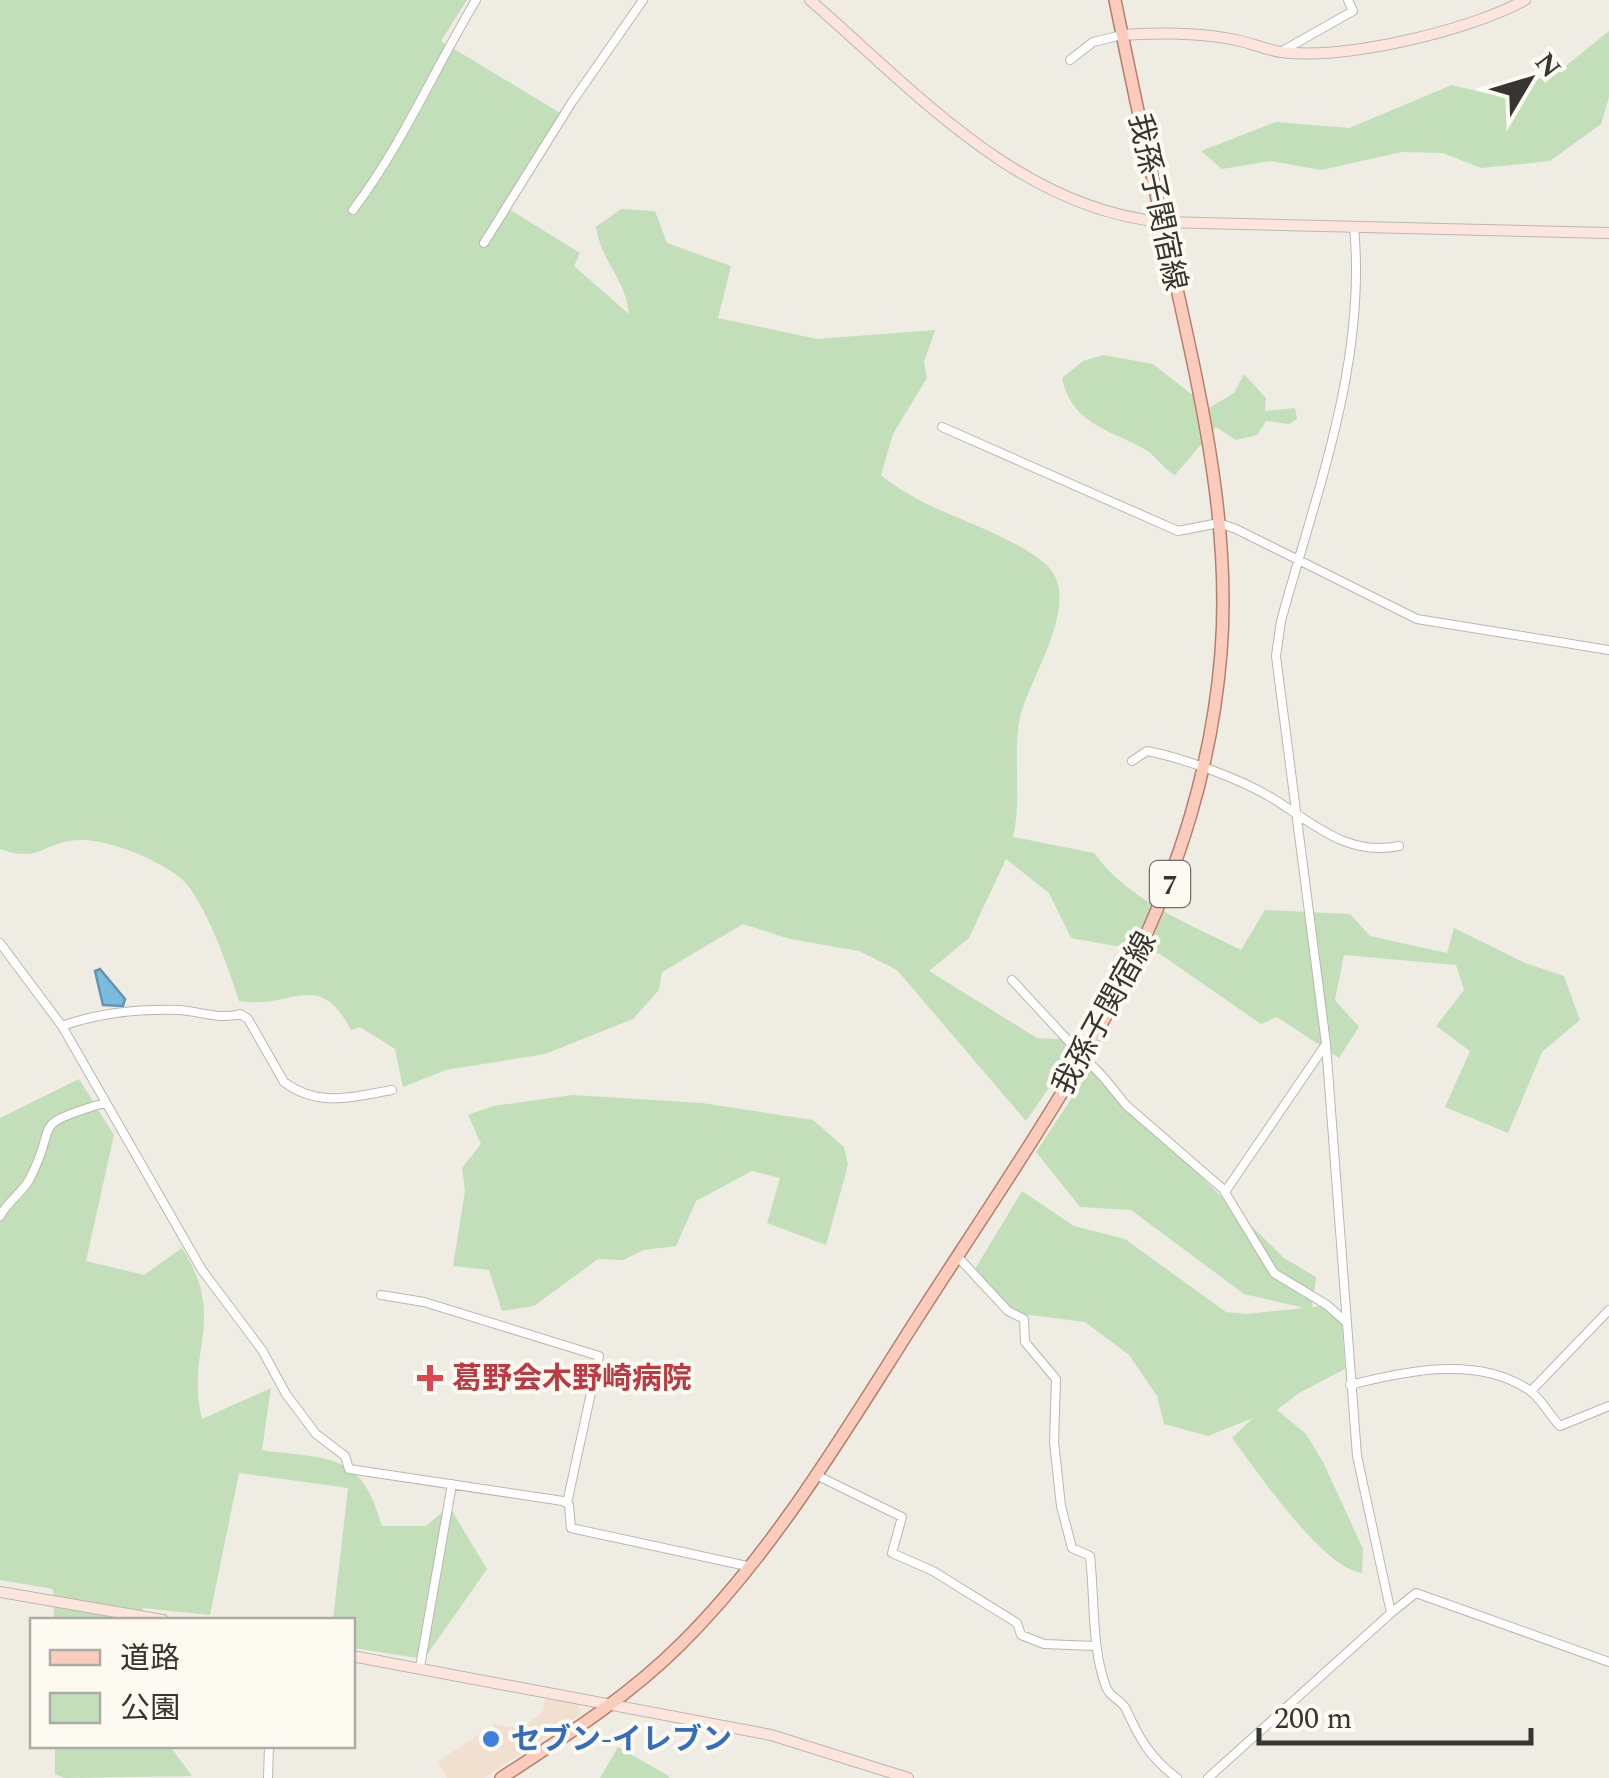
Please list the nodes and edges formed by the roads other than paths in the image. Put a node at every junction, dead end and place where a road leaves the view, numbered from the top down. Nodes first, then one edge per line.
1 (476, 0) edge
2 (643, 0) edge
3 (810, 0) edge
4 (1115, 0) edge
5 (1348, 0) edge
6 (1525, 0) edge
7 (1122, 35) junction
8 (1281, 52) junction
9 (1070, 60) dead end
10 (353, 210) dead end
11 (1162, 222) junction
12 (1354, 227) junction
13 (1609, 233) edge
14 (484, 244) dead end
15 (942, 427) dead end
16 (1220, 523) junction
17 (1298, 560) junction
18 (1609, 650) edge
19 (1132, 761) dead end
20 (1204, 770) junction
21 (1297, 816) junction
22 (1399, 846) dead end
23 (0, 943) edge
24 (1012, 980) dead end
25 (62, 1026) junction
26 (1326, 1044) junction
27 (392, 1090) dead end
28 (104, 1103) junction
29 (1225, 1192) junction
30 (0, 1216) edge
31 (957, 1256) junction
32 (381, 1295) dead end
33 (1609, 1310) edge
34 (1346, 1322) junction
35 (1350, 1385) junction
36 (1531, 1390) junction
37 (1609, 1406) edge
38 (814, 1474) junction
39 (452, 1484) junction
40 (568, 1503) junction
41 (747, 1566) junction
42 (0, 1592) edge
43 (1391, 1614) junction
44 (150, 1618) edge
45 (1095, 1646) junction
46 (355, 1656) edge
47 (1609, 1662) edge
48 (420, 1667) junction
49 (613, 1703) junction
50 (269, 1748) edge
51 (268, 1778) edge
52 (501, 1778) edge
53 (908, 1778) edge
54 (1177, 1778) edge
55 (1208, 1778) edge

1 - 10 street
2 - 14 street
3 - 11 street
4 - 7 main road, 我孫子関宿線 / 7
5 - 8 street
6 - 8 street
7 - 8 street
7 - 9 street
7 - 11 main road, 我孫子関宿線 / 7
11 - 12 street
11 - 16 main road, 我孫子関宿線 / 7
12 - 13 street
12 - 17 street
15 - 16 street
16 - 17 street
16 - 20 main road, 我孫子関宿線 / 7
17 - 18 street
17 - 21 street
19 - 20 street
20 - 21 street
20 - 31 main road, 我孫子関宿線 / 7
21 - 22 street
21 - 26 street
23 - 25 street
24 - 29 street, bridge
25 - 27 street
25 - 28 street
26 - 29 street
26 - 34 street
28 - 30 street
28 - 39 street
29 - 34 street
31 - 38 main road, 我孫子関宿線 / 7
31 - 45 street
32 - 40 street
33 - 36 street
34 - 35 street
35 - 36 street
35 - 43 street
36 - 37 street
38 - 41 main road, 我孫子関宿線 / 7
38 - 45 street
39 - 40 street
39 - 48 street
40 - 41 street
41 - 49 main road, 我孫子関宿線 / 7
42 - 44 street
43 - 47 street
43 - 55 street
45 - 54 street
46 - 48 street
48 - 49 street
49 - 52 main road, 我孫子関宿線 / 7
49 - 53 street
50 - 51 street

